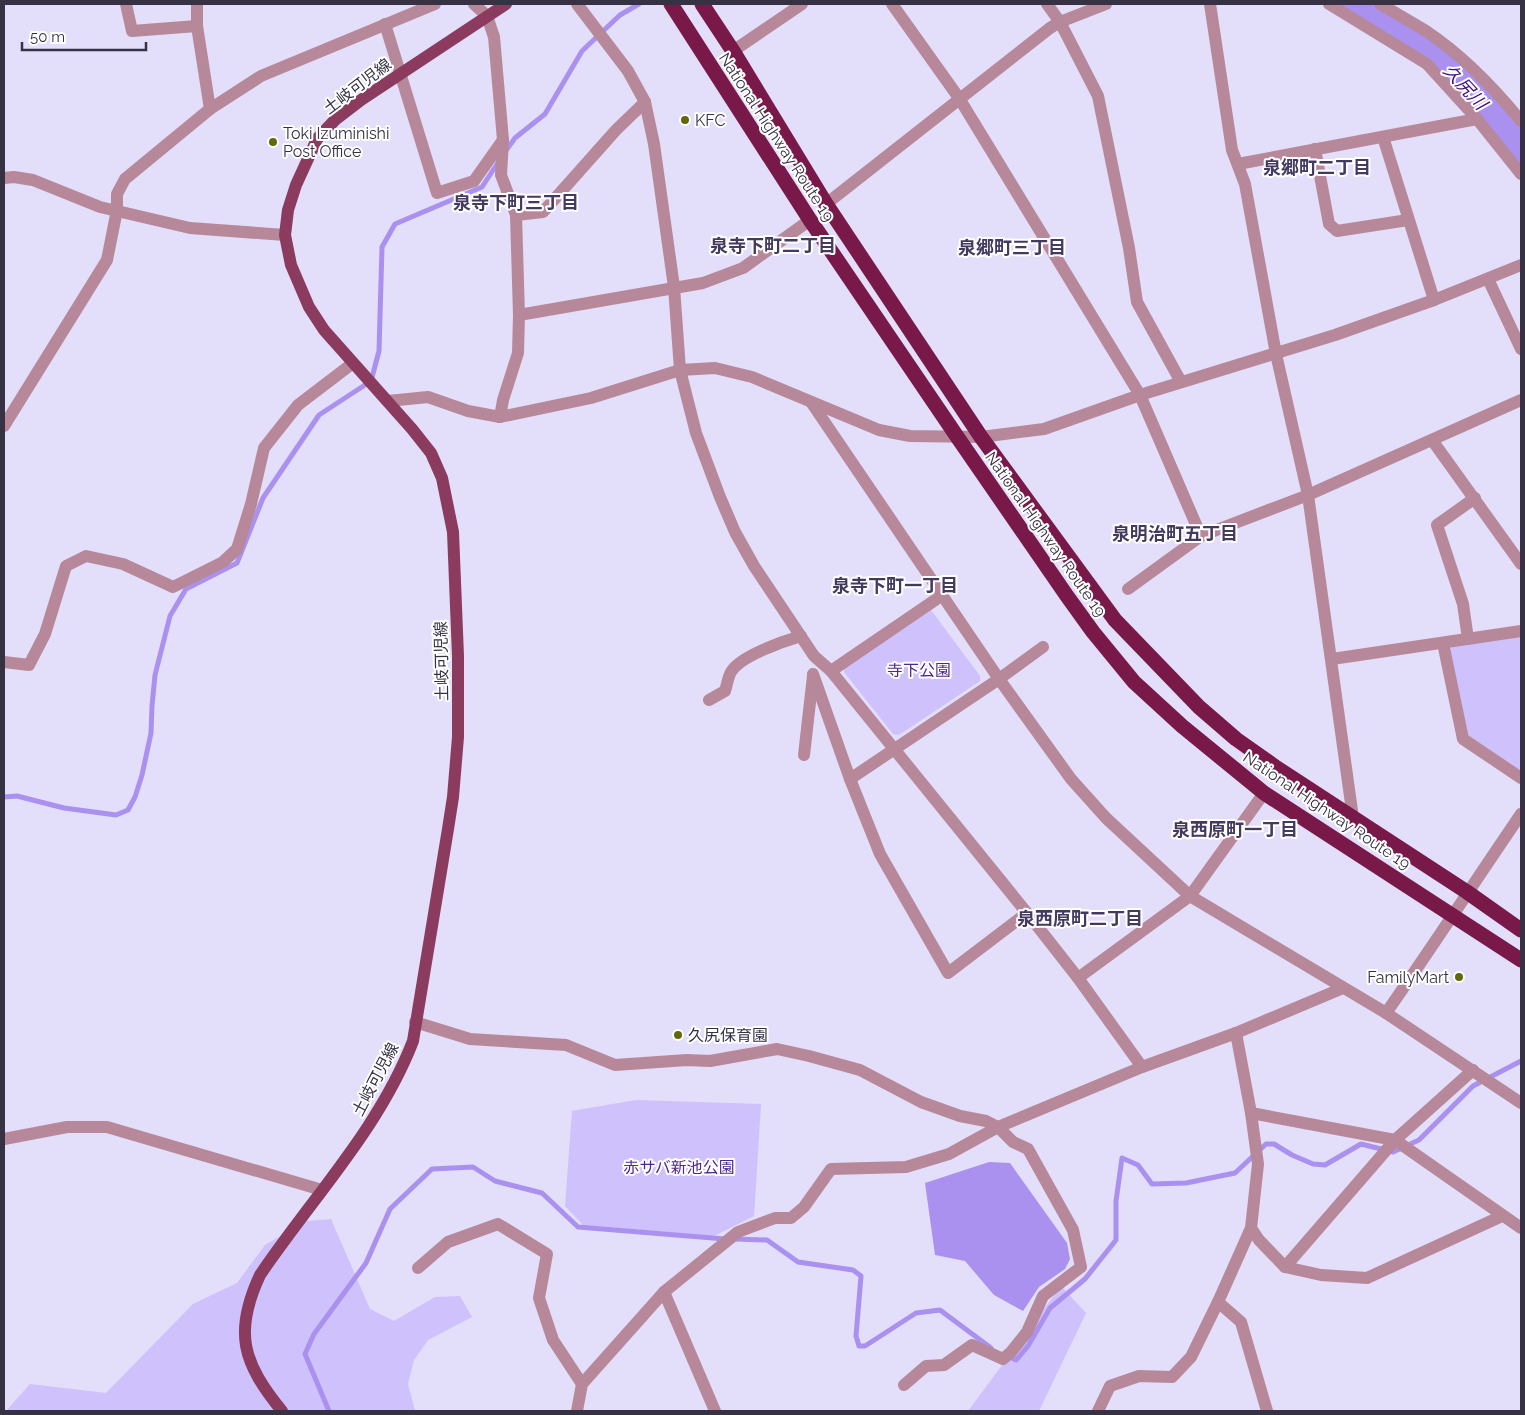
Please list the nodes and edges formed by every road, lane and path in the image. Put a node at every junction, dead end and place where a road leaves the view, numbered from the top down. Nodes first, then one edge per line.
1 (126, 4) edge
2 (197, 4) edge
3 (435, 4) edge
4 (474, 4) edge
5 (506, 4) edge
6 (577, 4) edge
7 (671, 4) edge
8 (702, 4) edge
9 (802, 4) edge
10 (892, 4) edge
11 (1047, 4) edge
12 (1106, 4) edge
13 (1210, 4) edge
14 (1329, 4) edge
15 (1380, 4) edge
16 (486, 16) junction
17 (1060, 22) junction
18 (385, 24) junction
19 (198, 26) junction
20 (733, 52) junction
21 (400, 74) junction
22 (959, 98) junction
23 (645, 102) junction
24 (210, 109) junction
25 (1477, 120) junction
26 (1521, 121) edge
27 (1383, 137) junction
28 (503, 140) junction
29 (1315, 149) junction
30 (1238, 164) junction
31 (1521, 174) edge
32 (4, 178) edge
33 (826, 204) junction
34 (117, 210) junction
35 (516, 215) junction
36 (810, 220) junction
37 (1408, 220) junction
38 (284, 235) junction
39 (1521, 265) edge
40 (1488, 279) junction
41 (674, 287) junction
42 (1434, 300) junction
43 (519, 315) junction
44 (1521, 349) edge
45 (1276, 354) junction
46 (356, 366) junction
47 (680, 370) junction
48 (1181, 382) junction
49 (1140, 395) junction
50 (1521, 400) edge
51 (388, 401) junction
52 (811, 402) junction
53 (500, 417) junction
54 (4, 426) edge
55 (981, 437) junction
56 (958, 438) junction
57 (1432, 440) junction
58 (1308, 495) junction
59 (1475, 498) junction
60 (1201, 536) junction
61 (1521, 564) edge
62 (1128, 590) dead end
63 (941, 596) junction
64 (1521, 631) edge
65 (801, 636) junction
66 (1468, 639) junction
67 (1443, 642) junction
68 (1043, 648) dead end
69 (814, 656) junction
70 (1332, 659) junction
71 (4, 662) edge
72 (832, 671) junction
73 (813, 674) junction
74 (998, 680) junction
75 (709, 700) dead end
76 (895, 748) junction
77 (804, 755) dead end
78 (1521, 778) edge
79 (850, 779) junction
80 (1264, 793) junction
81 (1521, 814) edge
82 (1353, 818) junction
83 (1467, 892) junction
84 (1190, 896) junction
85 (1027, 913) junction
86 (1454, 915) junction
87 (1521, 930) edge
88 (1521, 960) edge
89 (1078, 978) junction
90 (1343, 988) junction
91 (1386, 1012) junction
92 (415, 1022) junction
93 (1236, 1033) junction
94 (1142, 1067) junction
95 (1472, 1070) junction
96 (1521, 1103) edge
97 (1251, 1112) junction
98 (998, 1128) junction
99 (4, 1139) edge
100 (1395, 1140) junction
101 (322, 1190) junction
102 (1502, 1216) junction
103 (1251, 1228) junction
104 (1521, 1228) edge
105 (1285, 1267) junction
106 (418, 1268) dead end
107 (664, 1292) junction
108 (1218, 1302) junction
109 (582, 1384) junction
110 (904, 1385) dead end
111 (282, 1411) edge
112 (577, 1411) edge
113 (715, 1411) edge
114 (1098, 1411) edge
115 (1267, 1411) edge

1 - 19 street
2 - 19 street
3 - 18 street
4 - 16 street
5 - 16 main road, 土岐可児線
6 - 23 street
7 - 36 highway, National Highway Route 19
8 - 20 highway, National Highway Route 19
9 - 20 street
10 - 22 street
11 - 17 street
12 - 17 street
13 - 30 street
14 - 25 street
15 - 26 street
16 - 21 main road, 土岐可児線
16 - 28 street
17 - 22 street
17 - 48 street
18 - 21 street
18 - 24 street
19 - 24 street
20 - 33 highway, National Highway Route 19
21 - 28 street
21 - 38 main road, 土岐可児線
22 - 33 street
22 - 49 street
23 - 35 street
23 - 41 street
24 - 34 street
25 - 27 street
25 - 31 street
27 - 29 street
27 - 37 street
28 - 35 street
29 - 30 street
29 - 37 street
30 - 45 street
32 - 34 street
33 - 55 highway, National Highway Route 19
34 - 38 street
34 - 54 street
35 - 43 street
36 - 41 street
36 - 56 highway, National Highway Route 19
37 - 42 street
38 - 46 main road, 土岐可児線
39 - 40 street
40 - 42 street
40 - 44 street
41 - 43 street
41 - 47 street
42 - 45 street
43 - 53 street
45 - 48 street
45 - 58 street
46 - 51 main road, 土岐可児線
46 - 71 street
47 - 52 street
47 - 53 street
47 - 65 street
48 - 49 street
49 - 55 street
49 - 60 street
50 - 57 street
51 - 53 street
51 - 92 main road, 土岐可児線
52 - 56 street
52 - 63 street
55 - 56 street
55 - 82 highway, National Highway Route 19
56 - 80 highway, National Highway Route 19
57 - 58 street
57 - 59 street
58 - 60 street
58 - 70 street
59 - 61 street
59 - 66 street
60 - 62 street
63 - 72 street
63 - 74 street
64 - 66 street
65 - 69 street
65 - 75 street
66 - 67 street
67 - 70 street
67 - 78 street
68 - 74 street
69 - 72 street
69 - 73 street
70 - 82 street
72 - 76 street
73 - 77 street
73 - 79 street
74 - 76 street
74 - 84 street
76 - 79 street
76 - 85 street
79 - 85 street
80 - 84 street
80 - 86 highway, National Highway Route 19
81 - 83 street
82 - 83 highway, National Highway Route 19
83 - 86 street
83 - 87 highway, National Highway Route 19
84 - 89 street
84 - 90 street
85 - 89 street
86 - 88 highway, National Highway Route 19
86 - 91 street
89 - 94 street
90 - 91 street
90 - 93 street
91 - 95 street
92 - 98 street
92 - 101 main road, 土岐可児線
93 - 94 street
93 - 97 street
94 - 98 street
95 - 96 street
95 - 100 street
97 - 100 street
97 - 103 street
98 - 107 street
98 - 110 street
99 - 101 street
100 - 102 street
100 - 105 street
101 - 111 main road, 土岐可児線
102 - 104 street
102 - 105 street
103 - 105 street
103 - 108 street
106 - 109 street
107 - 109 street
107 - 113 street
108 - 114 street
108 - 115 street
109 - 112 street

